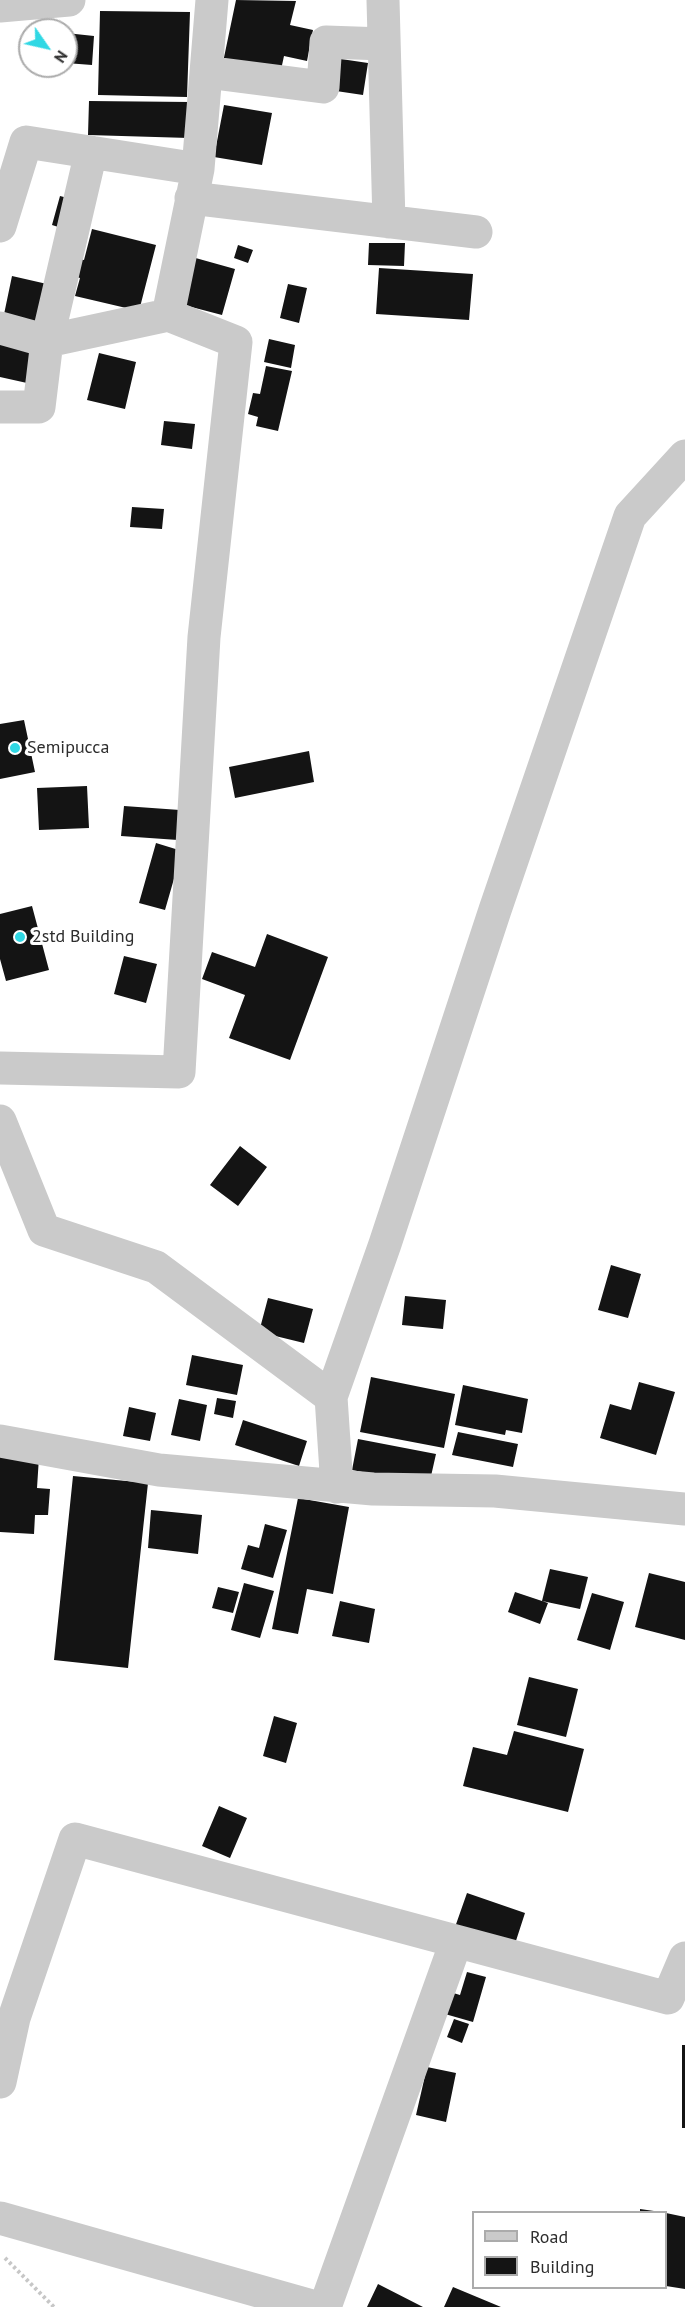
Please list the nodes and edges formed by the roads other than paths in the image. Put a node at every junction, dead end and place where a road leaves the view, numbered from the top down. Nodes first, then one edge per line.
1 (69, 0) edge
2 (213, 0) edge
3 (383, 0) edge
4 (0, 6) edge
5 (384, 44) junction
6 (206, 72) junction
7 (91, 152) junction
8 (195, 184) junction
9 (389, 222) junction
10 (0, 226) edge
11 (476, 232) dead end
12 (168, 315) junction
13 (0, 328) edge
14 (47, 341) junction
15 (0, 407) edge
16 (685, 456) edge
17 (0, 1068) edge
18 (0, 1121) edge
19 (331, 1396) junction
20 (0, 1442) edge
21 (337, 1487) junction
22 (685, 1509) edge
23 (456, 1942) junction
24 (685, 1958) edge
25 (0, 2082) edge
26 (0, 2218) edge
27 (315, 2307) edge
28 (325, 2307) edge

1 - 4 street
2 - 6 street
3 - 5 street
5 - 6 street
5 - 9 street
6 - 8 street
7 - 8 street
7 - 10 street
7 - 14 street
8 - 9 street
8 - 12 street
9 - 11 street
12 - 14 street
12 - 17 street
13 - 14 street
14 - 15 street
16 - 19 street
18 - 19 street
19 - 21 street
20 - 21 street
21 - 22 street
23 - 24 street
23 - 25 street
23 - 28 street
26 - 27 street

